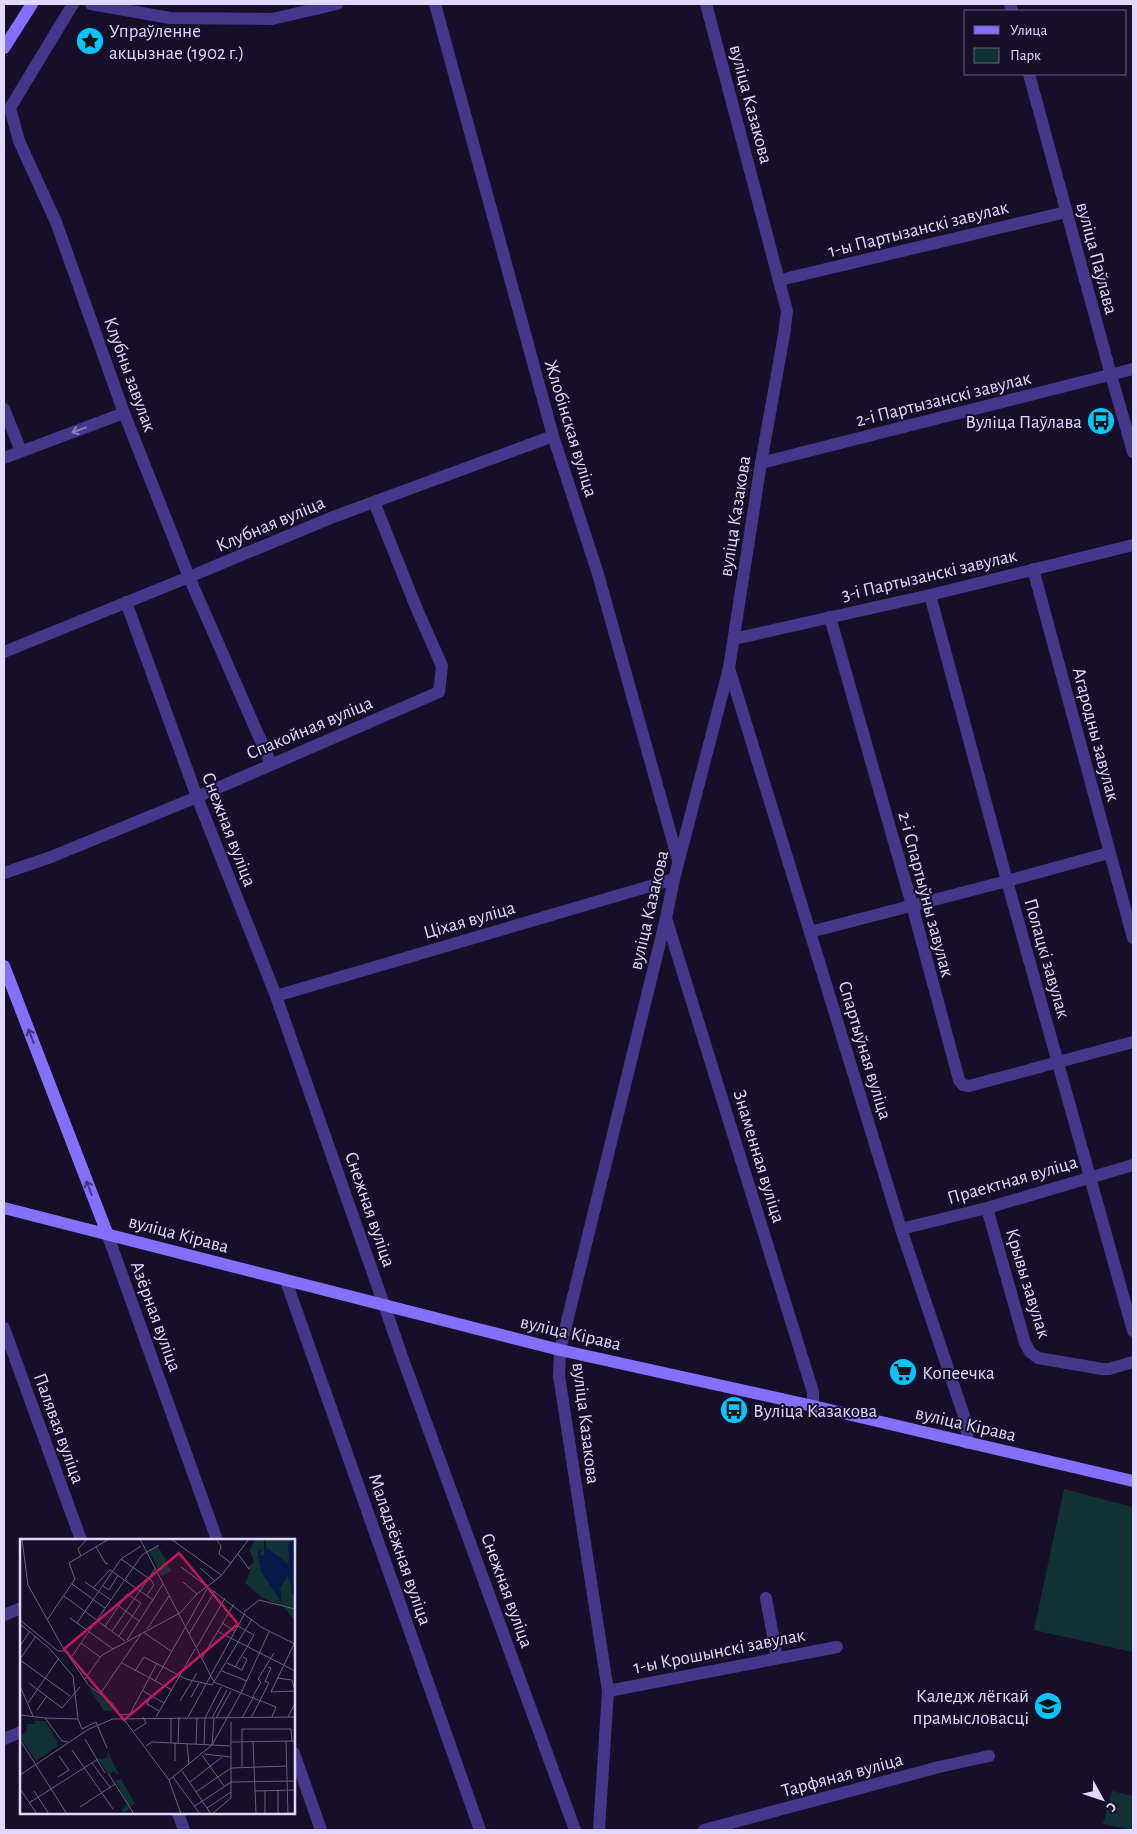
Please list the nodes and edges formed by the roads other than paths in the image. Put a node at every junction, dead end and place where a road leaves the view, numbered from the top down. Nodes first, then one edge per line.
1 (32, 4) edge
2 (73, 4) edge
3 (91, 4) edge
4 (337, 4) edge
5 (435, 4) edge
6 (706, 4) edge
7 (4, 48) edge
8 (1029, 75) edge
9 (1066, 212) junction
10 (780, 280) junction
11 (1133, 369) edge
12 (1111, 375) junction
13 (4, 409) edge
14 (124, 412) junction
15 (553, 436) junction
16 (21, 451) junction
17 (1133, 452) edge
18 (4, 458) edge
19 (761, 463) junction
20 (374, 502) junction
21 (1133, 545) edge
22 (1033, 569) junction
23 (189, 577) junction
24 (930, 595) junction
25 (126, 602) junction
26 (830, 617) junction
27 (734, 639) junction
28 (4, 652) edge
29 (729, 668) junction
30 (271, 764) junction
31 (197, 797) junction
32 (1109, 853) junction
33 (678, 862) junction
34 (4, 873) edge
35 (674, 879) junction
36 (1007, 881) junction
37 (912, 905) junction
38 (666, 918) junction
39 (810, 932) junction
40 (1133, 938) edge
41 (4, 966) edge
42 (276, 996) junction
43 (1133, 1042) edge
44 (1058, 1062) junction
45 (1133, 1165) edge
46 (1091, 1176) junction
47 (4, 1208) edge
48 (987, 1208) junction
49 (901, 1229) junction
50 (107, 1234) junction
51 (286, 1281) junction
52 (385, 1305) junction
53 (4, 1328) edge
54 (1133, 1330) edge
55 (560, 1350) junction
56 (1133, 1362) edge
57 (813, 1406) junction
58 (967, 1443) junction
59 (1133, 1481) edge
60 (81, 1539) edge
61 (217, 1539) edge
62 (766, 1598) dead end
63 (20, 1608) edge
64 (4, 1615) edge
65 (837, 1647) dead end
66 (777, 1658) junction
67 (608, 1691) junction
68 (20, 1732) edge
69 (4, 1739) edge
70 (295, 1756) edge
71 (990, 1756) dead end
72 (178, 1814) edge
73 (184, 1830) edge
74 (321, 1830) edge
75 (480, 1830) edge
76 (575, 1830) edge
77 (599, 1830) edge
78 (704, 1830) edge

1 - 7 main road
2 - 14 street, Клубны завулак
3 - 4 street
5 - 15 street, Жлобінская вуліца
6 - 10 street, вуліца Казакова
8 - 9 street, вуліца Паўлава
9 - 10 street, 1-ы Партызанскі завулак
9 - 12 street, вуліца Паўлава
10 - 19 street, вуліца Казакова
11 - 12 street, 2-і Партызанскі завулак
12 - 17 street, вуліца Паўлава
12 - 19 street, 2-і Партызанскі завулак
13 - 16 street
14 -> 16 street
14 - 23 street, Клубны завулак
15 - 20 street, Клубная вуліца
15 - 33 street, Жлобінская вуліца
16 - 18 street
19 - 27 street, вуліца Казакова
20 - 23 street, Клубная вуліца
20 - 30 street, Спакойная вуліца
21 - 22 street, 3-і Партызанскі завулак
22 - 24 street, 3-і Партызанскі завулак
22 - 32 street, Агародны завулак
23 - 25 street, Клубная вуліца
23 - 30 street, Клубны завулак
24 - 26 street, 3-і Партызанскі завулак
24 - 36 street, Полацкі завулак
25 - 28 street, Клубная вуліца
25 - 31 street, Снежная вуліца
26 - 27 street, 3-і Партызанскі завулак
26 - 37 street, 2-і Спартыўны завулак
27 - 29 street, вуліца Казакова
29 - 33 street, вуліца Казакова
29 - 39 street, Спартыўная вуліца
30 - 31 street, Спакойная вуліца
31 - 34 street, Спакойная вуліца
31 - 42 street, Снежная вуліца
32 - 36 street
32 - 40 street, Агародны завулак
33 - 35 street, вуліца Казакова
35 - 38 street, вуліца Казакова
35 - 42 street, Ціхая вуліца
36 - 37 street
36 - 44 street, Полацкі завулак
37 - 39 street
37 - 44 street, 2-і Спартыўны завулак
38 - 55 street, вуліца Казакова
38 - 57 street, Знаменная вуліца
39 - 49 street, Спартыўная вуліца
50 -> 41 main road, Азёрная вуліца
42 - 52 street, Снежная вуліца
43 - 44 street
44 - 46 street, Полацкі завулак
45 - 46 street, Праектная вуліца
46 - 48 street, Праектная вуліца
46 - 54 street, Полацкі завулак
47 - 50 main road, вуліца Кірава
48 - 49 street, Праектная вуліца
48 - 56 street, Крывы завулак
49 - 58 street, Спартыўная вуліца
50 - 51 main road, вуліца Кірава
50 - 61 street, Азёрная вуліца
51 - 52 main road, вуліца Кірава
51 - 75 street, Маладзёжная вуліца
52 - 55 main road, вуліца Кірава
52 - 76 street, Снежная вуліца
53 - 60 street, Палявая вуліца
55 - 57 main road, вуліца Кірава
55 - 67 street, вуліца Казакова
57 - 58 main road, вуліца Кірава
58 - 59 main road, вуліца Кірава
62 - 66 street
63 - 64 street
65 - 66 street, 1-ы Крошынскі завулак
66 - 67 street, 1-ы Крошынскі завулак
67 - 77 street, вуліца Казакова
68 - 69 street
70 - 74 street
71 - 78 street, Тарфяная вуліца
72 - 73 street

